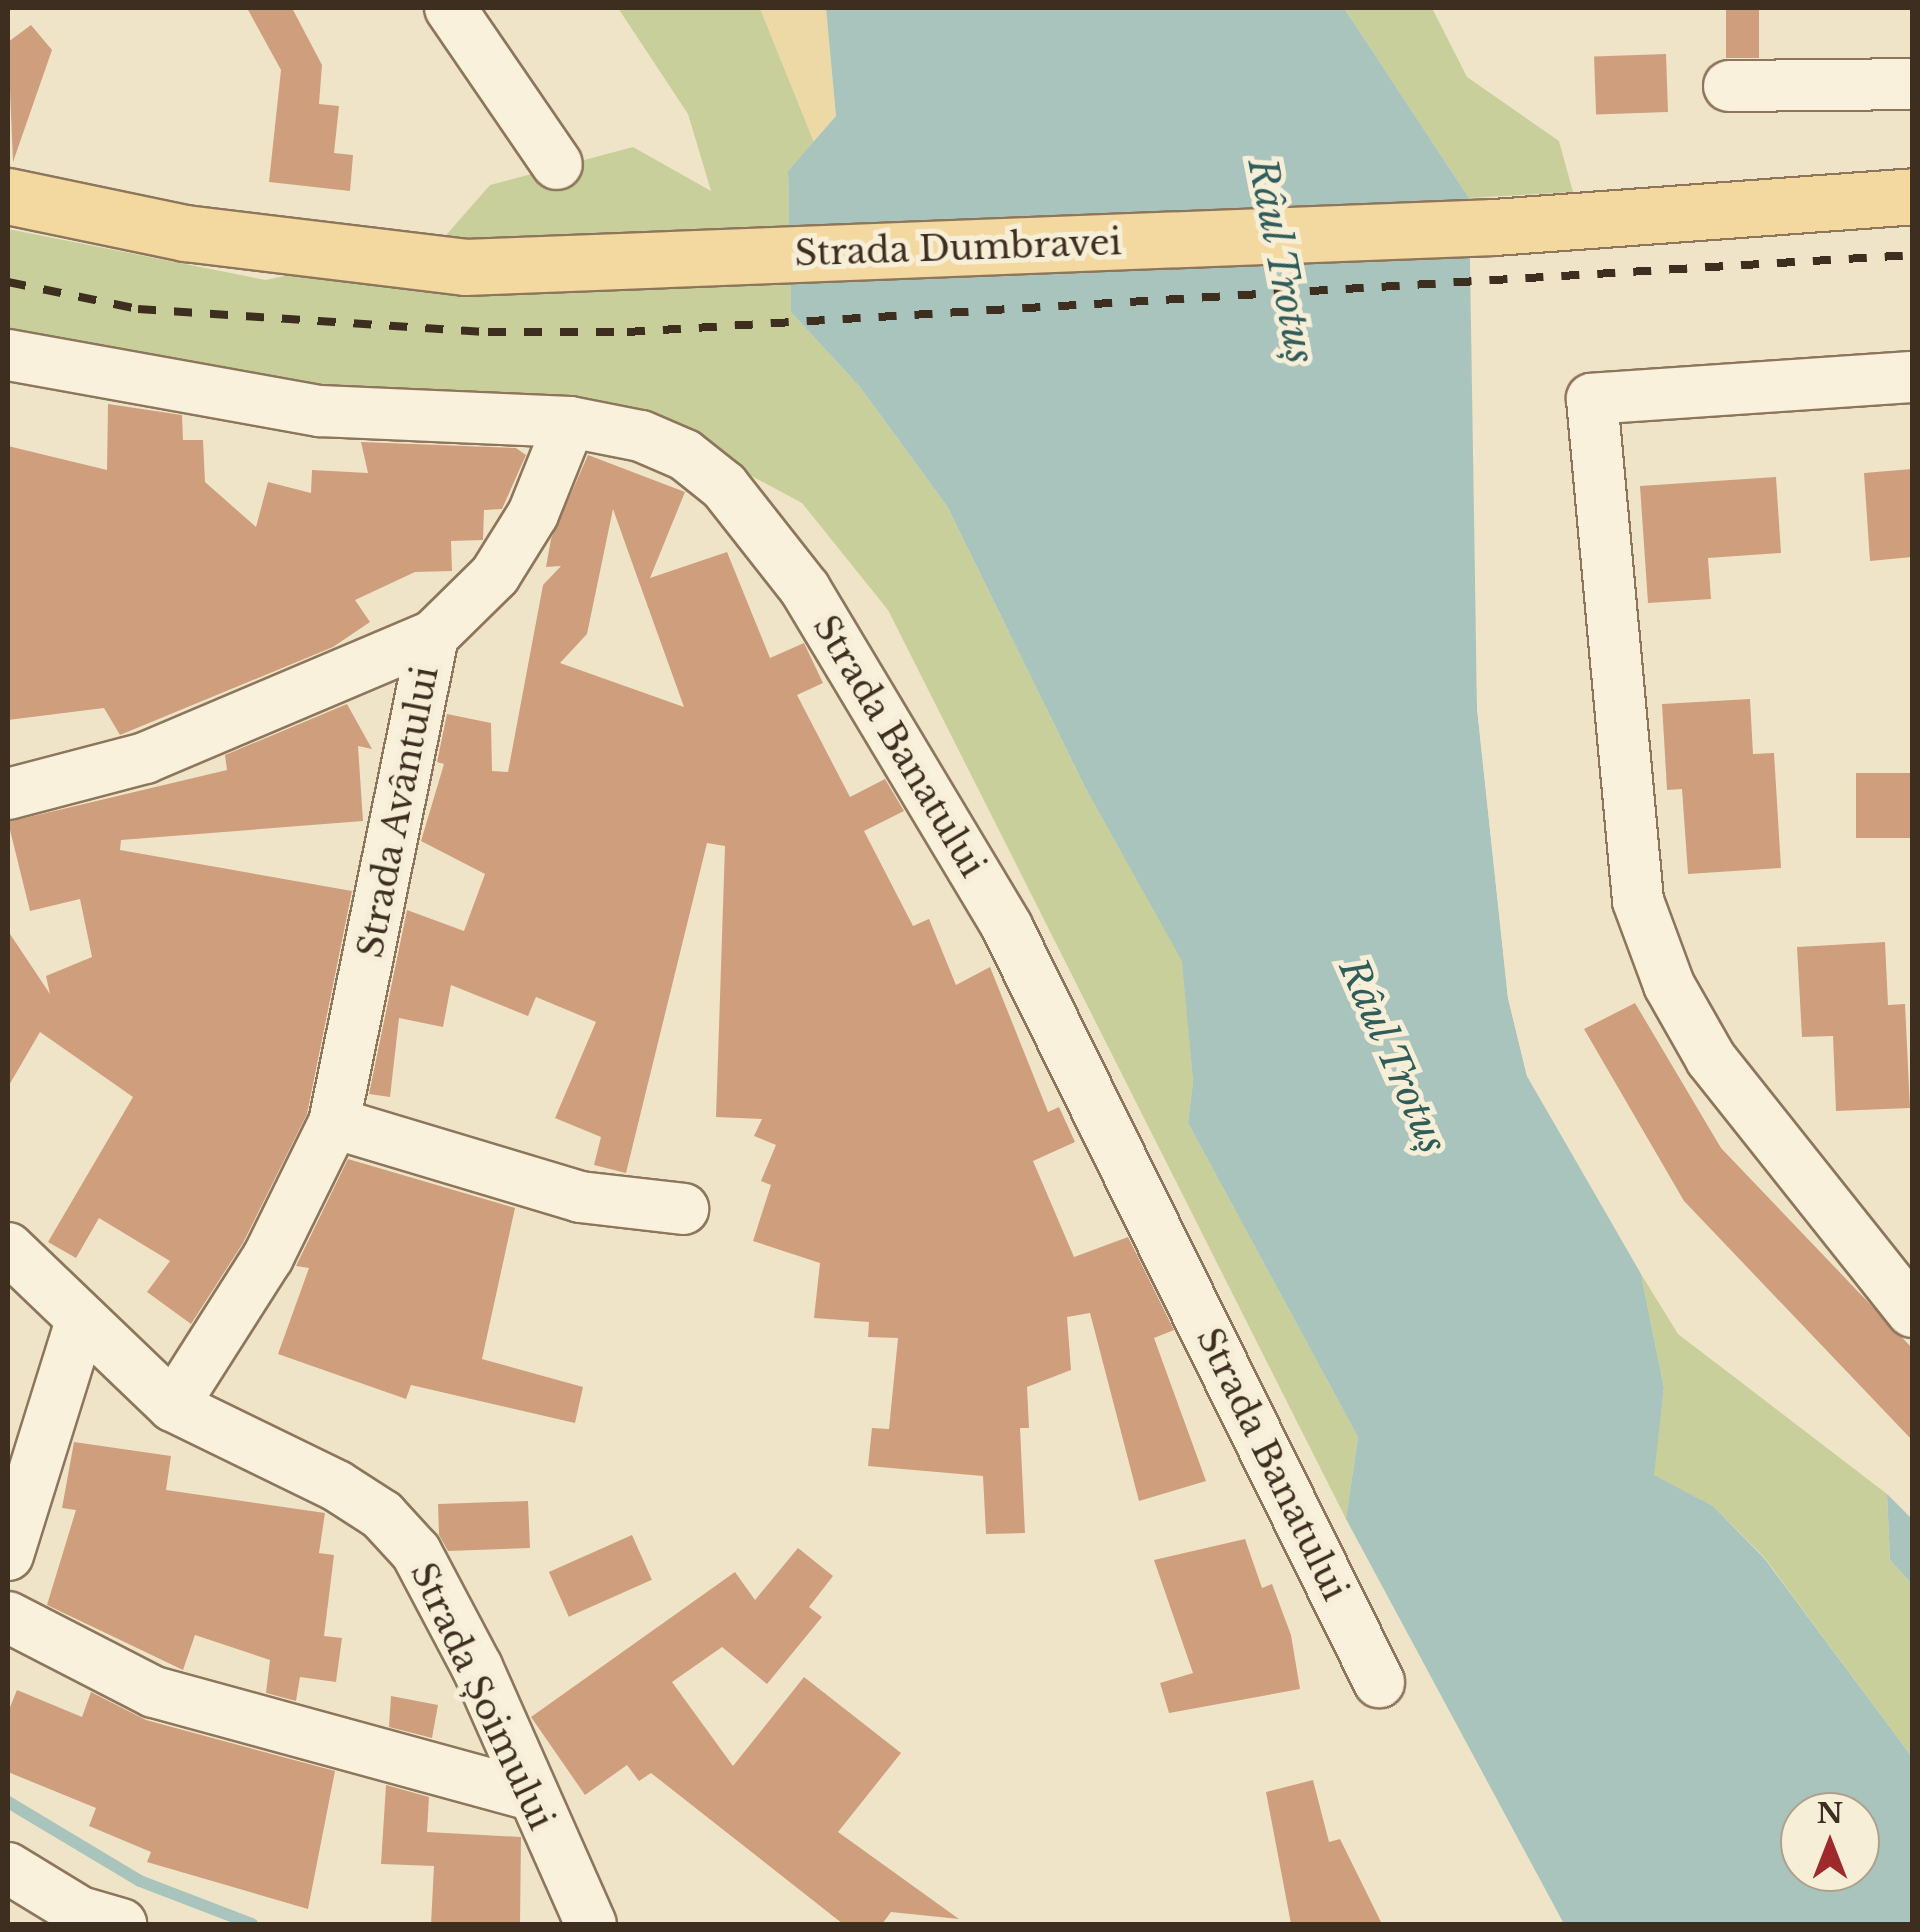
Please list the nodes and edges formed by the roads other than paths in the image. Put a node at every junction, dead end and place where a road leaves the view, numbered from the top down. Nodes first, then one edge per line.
1 (450, 8) edge
2 (1912, 84) edge
3 (1730, 86) dead end
4 (557, 164) dead end
5 (8, 196) edge
6 (1912, 196) edge
7 (8, 355) edge
8 (1912, 377) edge
9 (570, 422) junction
10 (433, 636) junction
11 (8, 794) edge
12 (334, 1122) junction
13 (682, 1209) dead end
14 (8, 1248) edge
15 (1912, 1312) edge
16 (81, 1322) junction
17 (173, 1406) junction
18 (8, 1556) edge
19 (8, 1617) edge
20 (1379, 1682) dead end
21 (530, 1795) junction
22 (8, 1868) edge
23 (120, 1924) edge
24 (591, 1924) edge

1 - 4 street
2 - 3 street
5 - 6 main road, Strada Dumbravei
7 - 9 street, Strada Banatului
8 - 15 street
9 - 10 street, Strada Avântului
9 - 20 street, Strada Banatului
10 - 11 street
10 - 12 street, Strada Avântului
12 - 13 street
12 - 17 street, Strada Avântului
14 - 16 street, Strada Șoimului
16 - 17 street, Strada Șoimului
16 - 18 street
17 - 21 street, Strada Șoimului
19 - 21 street
21 - 24 street, Strada Șoimului
22 - 23 street

